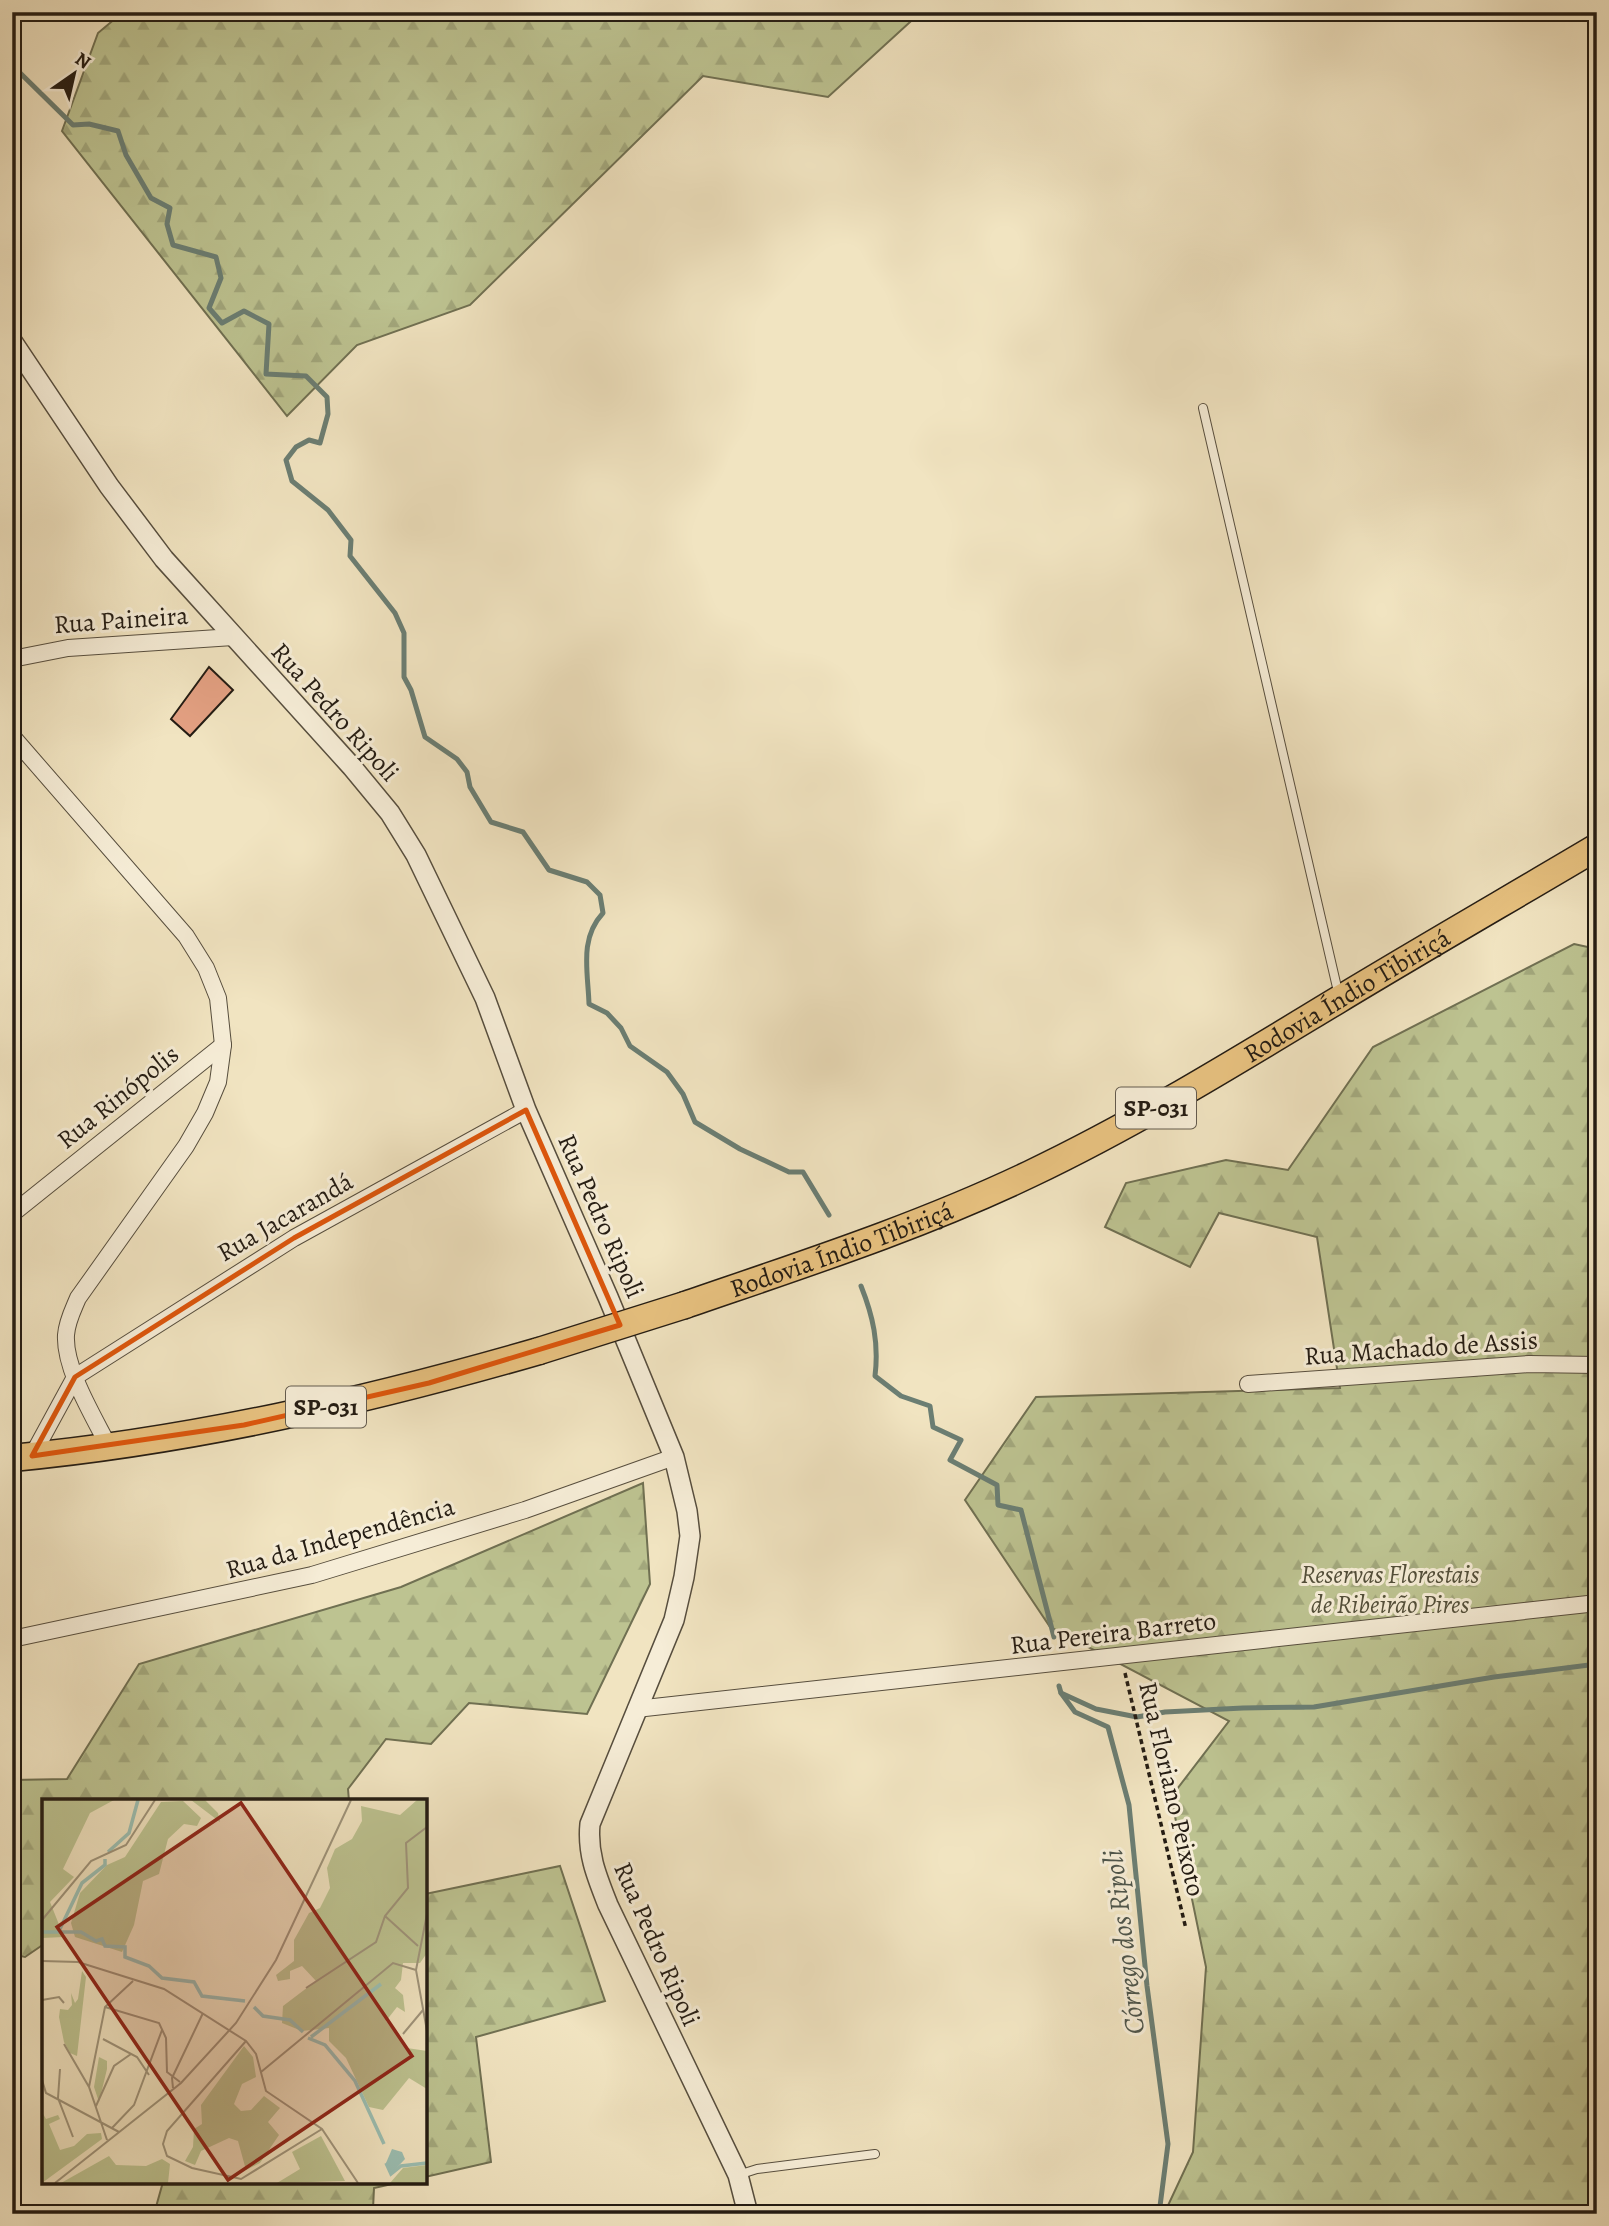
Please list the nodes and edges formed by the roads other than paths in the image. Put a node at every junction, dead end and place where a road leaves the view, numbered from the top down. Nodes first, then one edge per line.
1 (12, 341) edge
2 (1203, 408) dead end
3 (233, 637) junction
4 (12, 659) edge
5 (12, 736) edge
6 (1597, 847) edge
7 (1340, 999) junction
8 (223, 1045) junction
9 (526, 1110) junction
10 (12, 1214) edge
11 (1597, 1365) edge
12 (75, 1377) junction
13 (1248, 1384) dead end
14 (109, 1447) junction
15 (22, 1457) edge
16 (674, 1457) junction
17 (1597, 1604) edge
18 (12, 1639) edge
19 (636, 1709) junction
20 (875, 2154) dead end
21 (738, 2175) junction
22 (748, 2214) edge

1 - 3 street, Rua Pedro Ripoli
2 - 7 lane
3 - 4 street, Rua Paineira
3 - 9 street, Rua Pedro Ripoli
5 - 8 street
6 - 7 highway, Rodovia Índio Tibiriçá / SP-031
7 - 14 highway, Rodovia Índio Tibiriçá / SP-031, bridge
8 - 10 street, Rua Rinópolis
8 - 12 street
9 - 12 street, Rua Jacarandá
9 - 16 street, Rua Pedro Ripoli
11 - 13 street, Rua Machado de Assis
12 - 14 street
12 - 15 street
14 - 15 highway, Rodovia Índio Tibiriçá / SP-031
16 - 18 street, Rua da Independência
16 - 19 street, Rua Pedro Ripoli
17 - 19 street, Rua Pereira Barreto
19 - 21 street, Rua Pedro Ripoli
20 - 21 lane
21 - 22 street, Rua Pedro Ripoli

